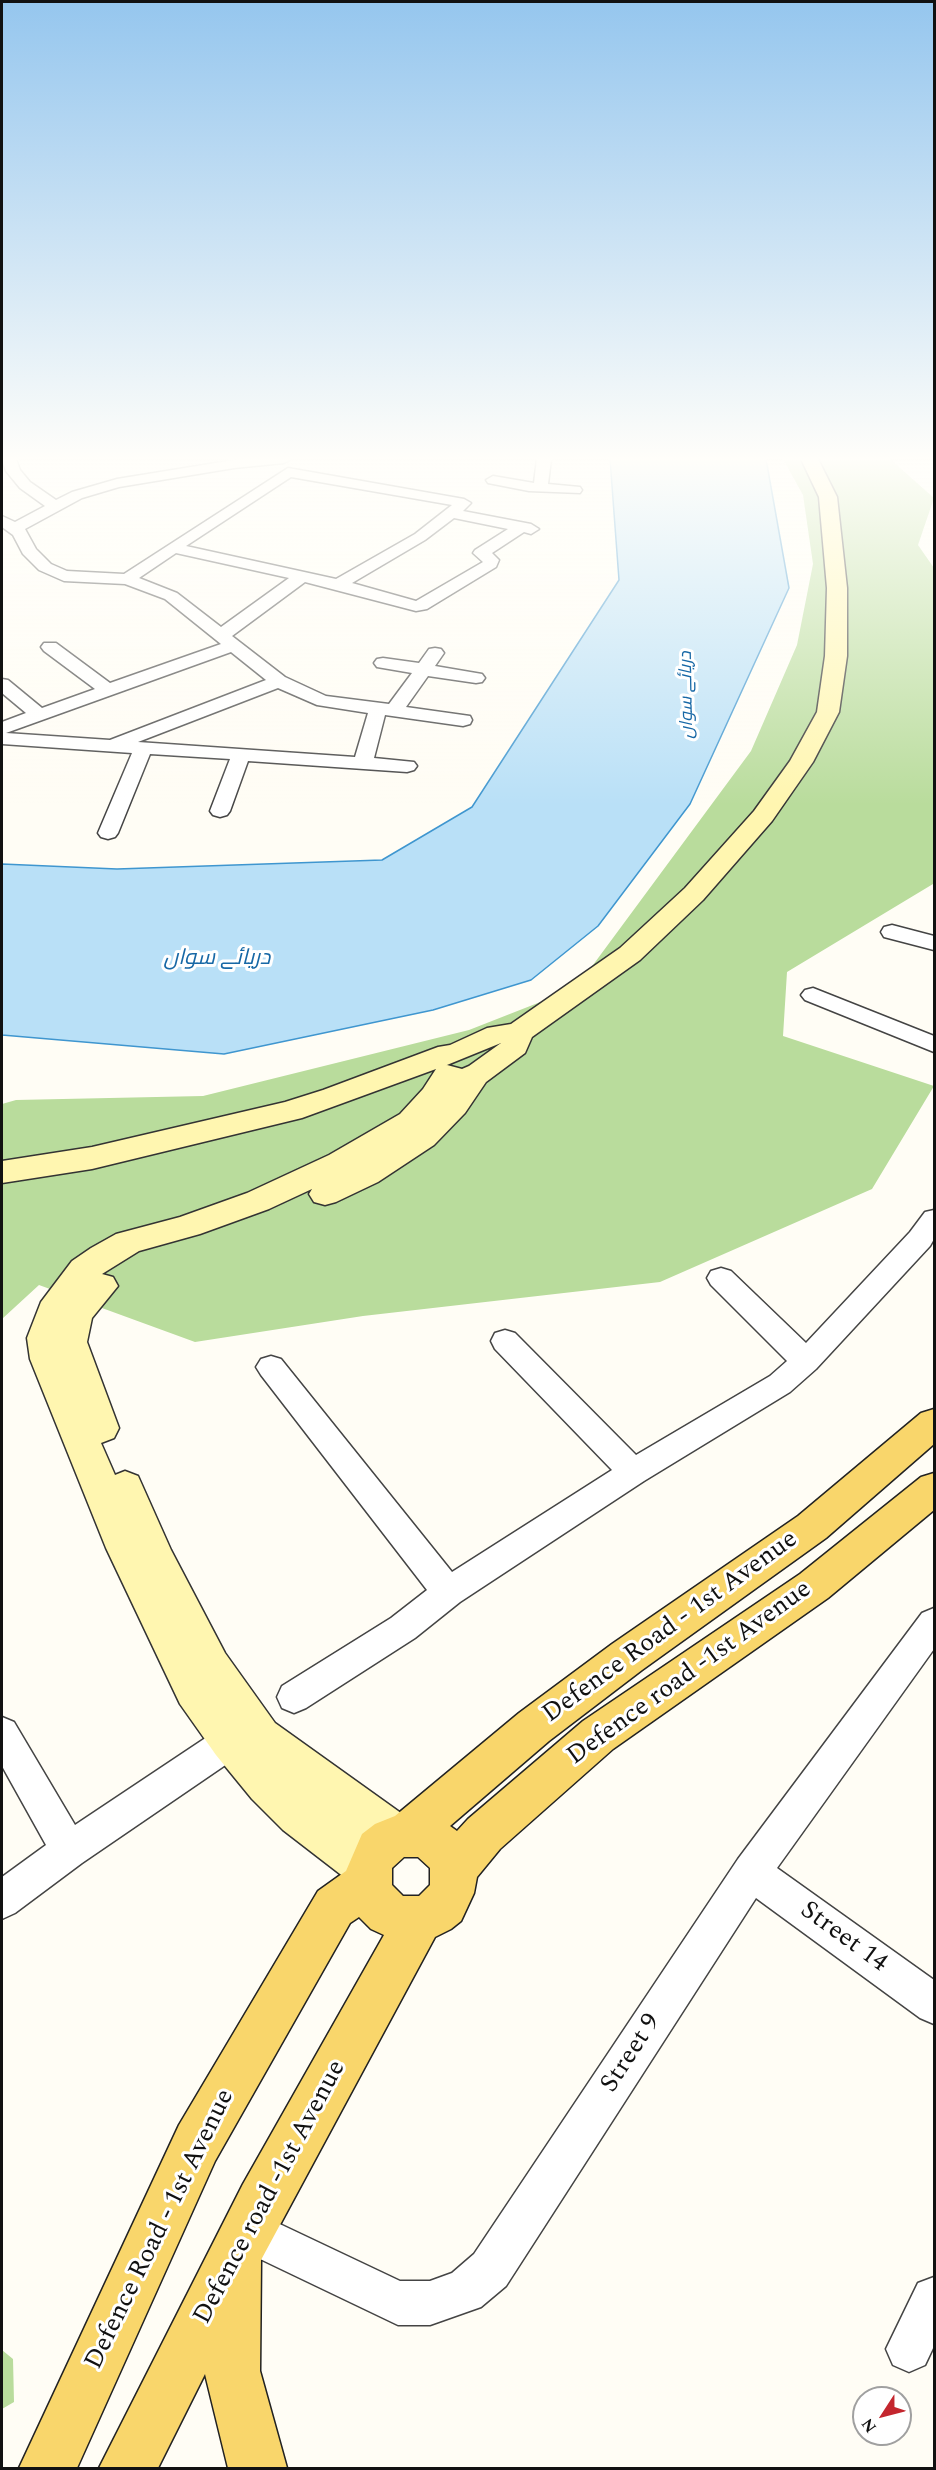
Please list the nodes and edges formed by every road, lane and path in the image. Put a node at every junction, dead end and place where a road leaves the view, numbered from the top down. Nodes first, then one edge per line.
1 (60, 574) edge
2 (134, 574) edge
3 (294, 574) edge
4 (355, 574) edge
5 (473, 574) edge
6 (836, 574) edge
7 (302, 576) junction
8 (127, 579) junction
9 (338, 584) junction
10 (229, 640) junction
11 (50, 647) dead end
12 (435, 653) dead end
13 (383, 663) dead end
14 (422, 670) junction
15 (476, 678) dead end
16 (279, 681) junction
17 (2, 684) edge
18 (109, 691) junction
19 (386, 709) junction
20 (40, 715) junction
21 (463, 720) dead end
22 (2, 728) edge
23 (2, 738) edge
24 (110, 746) junction
25 (143, 748) junction
26 (241, 754) junction
27 (363, 763) junction
28 (407, 766) dead end
29 (220, 811) dead end
30 (108, 833) dead end
31 (892, 932) dead end
32 (934, 943) edge
33 (813, 995) dead end
34 (934, 1045) edge
35 (459, 1066) junction
36 (2, 1172) edge
37 (2, 1189) edge
38 (934, 1220) edge
39 (721, 1278) dead end
40 (506, 1341) dead end
41 (807, 1361) junction
42 (271, 1367) dead end
43 (934, 1423) edge
44 (633, 1472) junction
45 (934, 1488) edge
46 (448, 1592) junction
47 (934, 1623) edge
48 (294, 1696) dead end
49 (2, 1734) edge
50 (231, 1741) junction
51 (69, 1850) junction
52 (385, 1855) junction
53 (454, 1869) junction
54 (750, 1872) junction
55 (2, 1900) edge
56 (419, 1919) junction
57 (934, 2004) edge
58 (242, 2242) junction
59 (934, 2299) edge
60 (909, 2349) dead end
61 (50, 2456) edge
62 (128, 2469) edge
63 (258, 2469) edge

1 - 8 street
2 - 8 street
3 - 7 street
4 - 9 street
5 - 9 street
6 - 35 main road
7 - 9 street
7 - 10 street
8 - 10 street
10 - 16 street
10 - 18 street
11 - 18 street
12 - 14 street
13 - 14 street
14 - 15 street
14 - 19 street
16 - 19 street
16 - 24 street
17 - 20 street
18 - 20 street
19 - 21 street
19 - 27 street
20 - 22 street
23 - 24 street
24 - 25 street
25 - 26 street
25 - 30 street
26 - 27 street
26 - 29 street
27 - 28 street
31 - 32 street
33 - 34 street
35 - 36 main road
35 - 37 main road
35 - 50 main road
35 - 52 main road
38 - 41 street
39 - 41 street
40 - 44 street
41 - 44 street
42 - 46 street
43 - 52 main road, Defence Road - 1st Avenue
44 - 46 street
45 - 53 main road, Defence road -1st Avenue
46 - 48 street
47 - 54 street, Street 9
49 - 51 street
50 - 51 street
50 - 52 main road
51 - 55 street
52 - 53 main road
52 - 56 main road
52 - 61 main road, Defence Road - 1st Avenue
53 - 56 main road, Defence road -1st Avenue
54 - 57 street, Street 14
54 - 58 street, Street 9
56 - 58 main road, Defence road -1st Avenue
58 - 62 main road, Defence road -1st Avenue
58 - 63 main road
59 - 60 street

